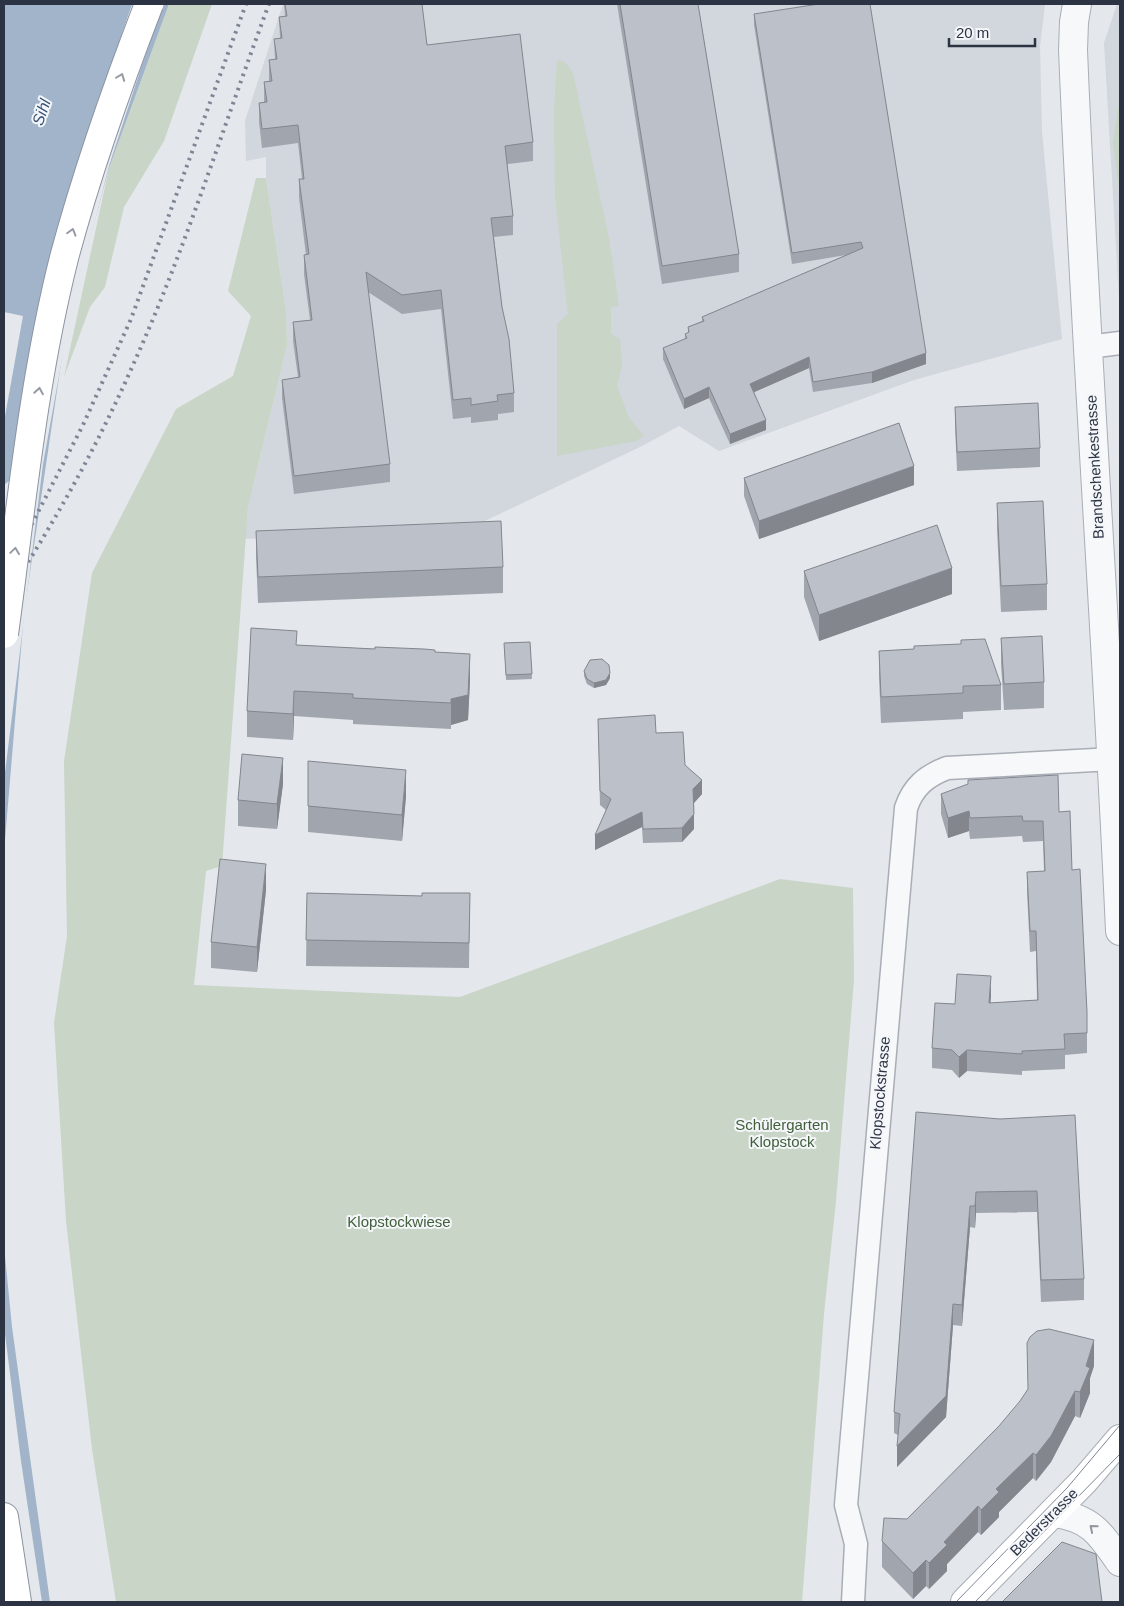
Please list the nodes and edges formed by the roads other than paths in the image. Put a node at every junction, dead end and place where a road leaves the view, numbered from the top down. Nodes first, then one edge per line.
1 (149, 4) edge
2 (1077, 4) edge
3 (1120, 343) edge
4 (1088, 347) junction
5 (4, 634) edge
6 (1113, 759) junction
7 (1120, 931) edge
8 (1120, 1439) edge
9 (1054, 1513) junction
10 (4, 1517) edge
11 (1120, 1562) edge
12 (17, 1602) edge
13 (852, 1602) edge
14 (965, 1602) edge

5 -> 1 main road, bridge
2 - 4 street, Brandschenkestrasse
3 - 4 street
4 - 6 street, Brandschenkestrasse
6 - 7 street, Brandschenkestrasse
6 - 13 street, Klopstockstrasse
8 - 9 main road, Bederstrasse
11 -> 9 street
9 - 14 main road, Bederstrasse
10 - 12 main road

